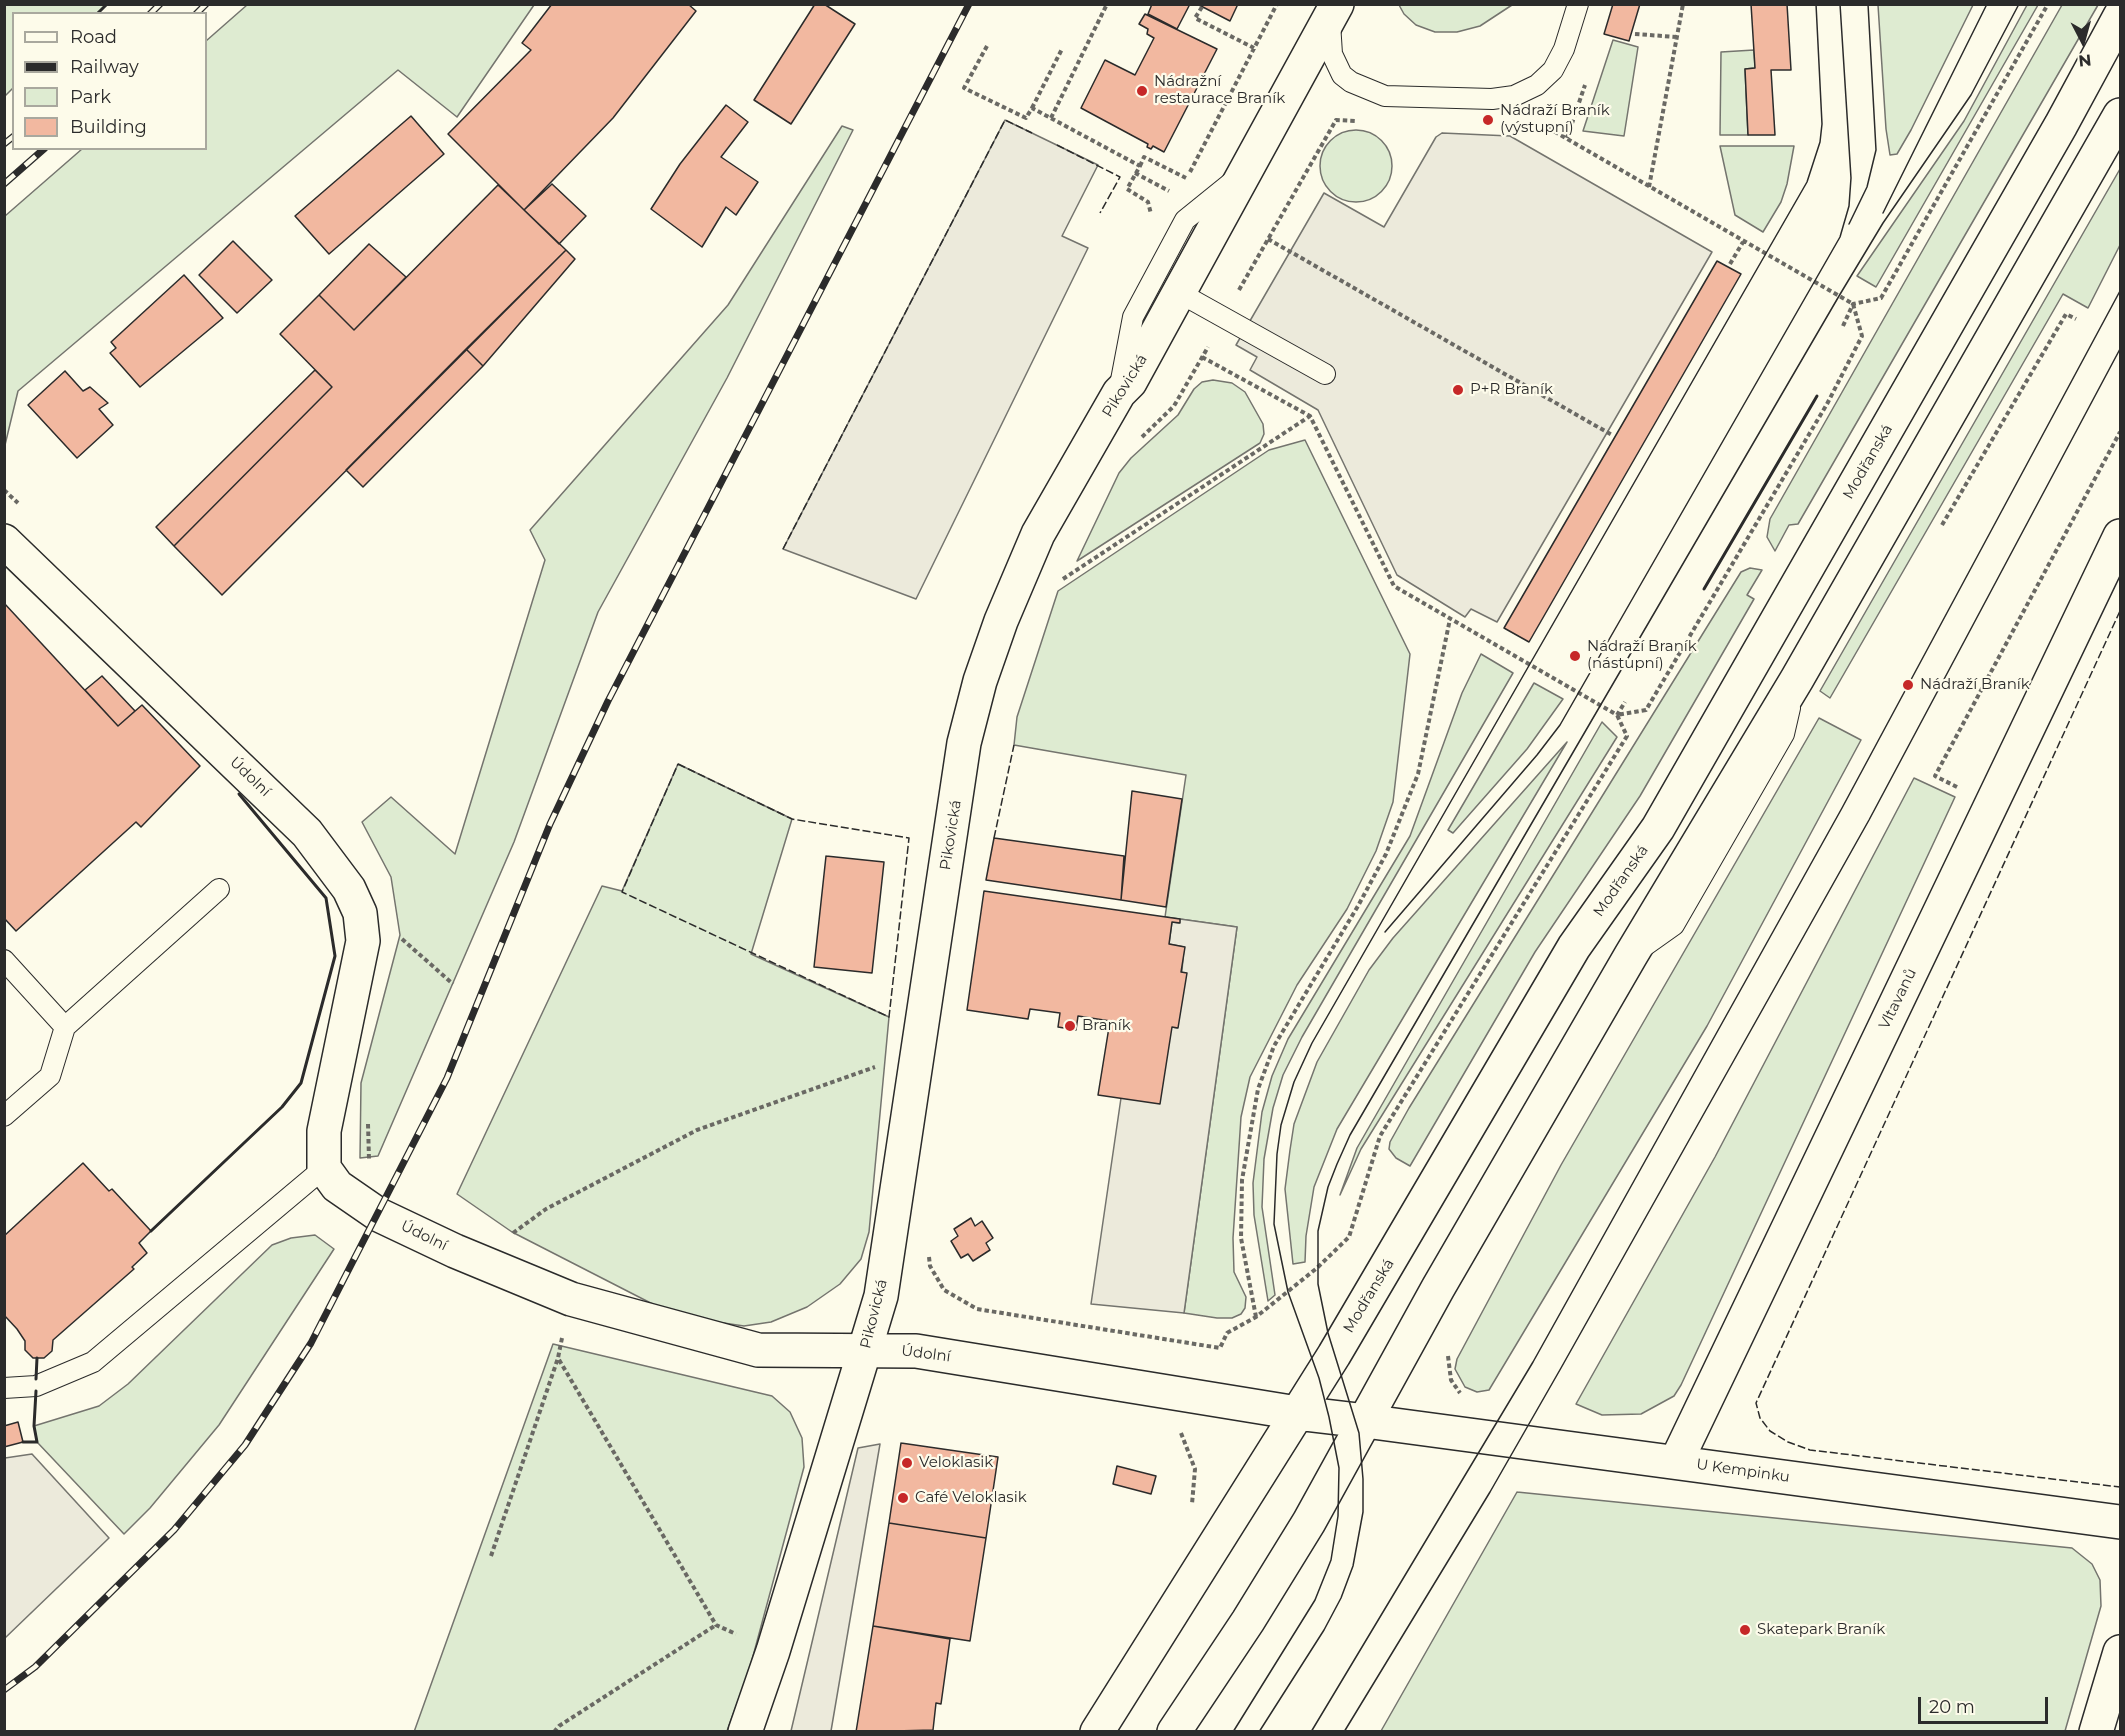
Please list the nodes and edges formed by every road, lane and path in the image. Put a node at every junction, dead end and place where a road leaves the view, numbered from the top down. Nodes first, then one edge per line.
1 (1107, 4) edge
2 (1277, 4) edge
3 (1578, 4) edge
4 (1683, 4) edge
5 (2048, 4) edge
6 (1202, 7) dead end
7 (1334, 9) edge
8 (2121, 15) edge
9 (1635, 34) dead end
10 (1677, 37) junction
11 (987, 46) dead end
12 (1254, 48) junction
13 (1062, 49) dead end
14 (1032, 108) junction
15 (2121, 115) edge
16 (1052, 118) junction
17 (1358, 121) dead end
18 (1543, 125) dead end
19 (1140, 166) junction
20 (1135, 173) junction
21 (1244, 173) junction
22 (1187, 178) junction
23 (1184, 184) dead end
24 (1650, 187) junction
25 (1168, 190) dead end
26 (1145, 223) dead end
27 (1268, 239) junction
28 (1743, 242) junction
29 (1730, 264) dead end
30 (1178, 292) junction
31 (1853, 304) junction
32 (1224, 317) junction
33 (2076, 319) dead end
34 (1842, 326) dead end
35 (1202, 357) junction
36 (1325, 374) dead end
37 (1119, 393) junction
38 (1310, 416) junction
39 (2121, 432) edge
40 (1612, 435) dead end
41 (1135, 444) dead end
42 (1942, 525) dead end
43 (2121, 536) edge
44 (4, 541) edge
45 (1064, 571) dead end
46 (1450, 619) junction
47 (1625, 702) dead end
48 (1617, 715) junction
49 (1962, 790) dead end
50 (219, 889) dead end
51 (399, 936) dead end
52 (4, 960) edge
53 (453, 984) dead end
54 (65, 1027) junction
55 (885, 1064) dead end
56 (4, 1116) edge
57 (324, 1168) junction
58 (509, 1235) dead end
59 (927, 1247) dead end
60 (571, 1299) junction
61 (1256, 1317) junction
62 (865, 1349) junction
63 (558, 1358) junction
64 (4, 1388) edge
65 (1297, 1413) junction
66 (1365, 1422) junction
67 (1676, 1462) junction
68 (2121, 1522) edge
69 (491, 1556) dead end
70 (716, 1625) junction
71 (773, 1651) junction
72 (2121, 1653) edge
73 (555, 1731) edge
74 (745, 1731) edge
75 (1097, 1731) edge
76 (1174, 1731) edge
77 (2096, 1731) edge

1 - 16 path
2 - 12 path
3 - 7 lane
4 - 10 path
5 - 31 path
6 - 12 path
7 - 21 street, Pikovická
8 - 65 street, Modřanská
9 - 10 path
10 - 24 path
11 - 14 path
12 - 22 path
13 - 14 path
14 - 16 path
15 - 66 street
16 - 19 path
17 - 27 path
18 - 24 path
19 - 20 path
19 - 22 path
20 - 25 path
20 - 26 path
21 - 30 street, Pikovická
21 - 37 lane
22 - 23 path
24 - 28 path
27 - 32 path
27 - 40 path
28 - 29 path
28 - 31 path
30 - 32 lane
30 - 37 street, Pikovická
31 - 34 path
31 - 48 path
32 - 35 path
32 - 36 lane
33 - 42 path
35 - 38 path
35 - 41 path
37 - 62 street, Pikovická
38 - 45 path
38 - 46 path
39 - 49 path
43 - 67 street, Vltavanů
44 - 57 street, Údolní
46 - 48 path
46 - 61 path
47 - 48 path
48 - 61 path
50 - 54 lane
51 - 53 path
52 - 54 lane
54 - 56 lane
55 - 58 path
57 - 60 street, Údolní
57 - 64 lane
59 - 61 path
60 - 62 street, Údolní
60 - 63 path
62 - 65 street, Údolní
62 - 71 street, Pikovická
63 - 69 path
63 - 70 path
65 - 66 street, Údolní
65 - 75 street, Modřanská
66 - 67 street, U Kempinku
66 - 76 street
67 - 68 street, U Kempinku
70 - 71 path
70 - 73 path
71 - 74 street, Pikovická
72 - 77 street

